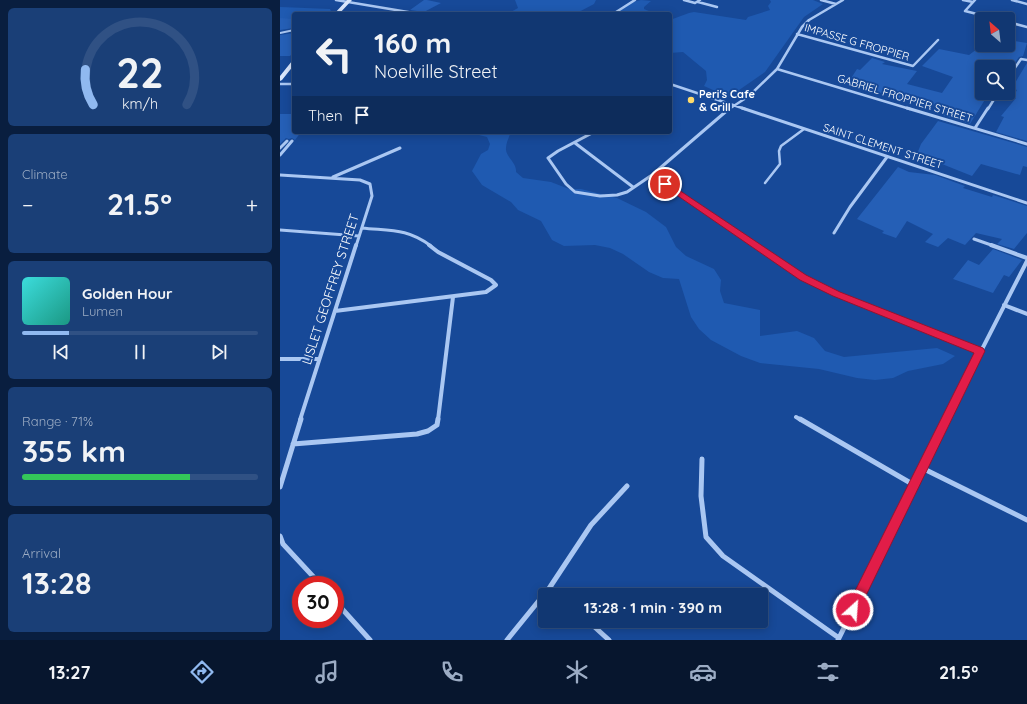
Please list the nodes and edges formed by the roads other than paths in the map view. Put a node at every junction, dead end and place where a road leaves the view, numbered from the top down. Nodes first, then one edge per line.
1 (336, 0) edge
2 (635, 0) edge
3 (684, 0) edge
4 (821, 0) edge
5 (843, 0) edge
6 (963, 0) edge
7 (1012, 0) edge
8 (349, 1) edge
9 (700, 1) edge
10 (974, 1) edge
11 (836, 4) junction
12 (1027, 4) edge
13 (717, 7) dead end
14 (338, 12) edge
15 (409, 12) edge
16 (616, 12) edge
17 (975, 13) edge
18 (1015, 24) edge
19 (1027, 27) edge
20 (292, 30) edge
21 (280, 32) edge
22 (797, 34) junction
23 (938, 40) dead end
24 (1027, 60) edge
25 (292, 64) edge
26 (1015, 68) edge
27 (777, 69) junction
28 (280, 79) edge
29 (280, 84) edge
30 (292, 84) edge
31 (672, 85) edge
32 (993, 100) edge
33 (733, 105) junction
34 (975, 128) junction
35 (804, 129) junction
36 (591, 134) edge
37 (287, 141) dead end
38 (292, 141) dead end
39 (575, 143) junction
40 (1027, 144) edge
41 (280, 148) edge
42 (400, 148) dead end
43 (280, 155) edge
44 (887, 157) junction
45 (280, 175) edge
46 (652, 175) junction
47 (331, 178) junction
48 (765, 182) dead end
49 (633, 187) junction
50 (1027, 203) edge
51 (362, 228) junction
52 (280, 230) edge
53 (834, 233) dead end
54 (359, 236) junction
55 (974, 239) dead end
56 (1027, 258) edge
57 (1027, 262) edge
58 (453, 297) junction
59 (1004, 305) junction
60 (335, 311) junction
61 (1027, 314) edge
62 (980, 351) junction
63 (280, 359) edge
64 (319, 359) junction
65 (796, 417) dead end
66 (293, 444) junction
67 (702, 459) dead end
68 (922, 468) junction
69 (914, 485) junction
70 (627, 486) dead end
71 (280, 487) edge
72 (1027, 520) edge
73 (280, 536) edge
74 (313, 576) edge
75 (550, 587) joint
76 (344, 611) edge
77 (595, 628) edge
78 (839, 639) edge
79 (370, 640) edge
80 (507, 640) edge
81 (608, 640) edge

1 - 8 street
2 - 16 street
3 - 9 street
4 - 11 street
5 - 11 street
6 - 10 street
7 - 12 street
8 - 14 street
8 - 15 street
9 - 13 street
10 - 17 street
11 - 22 street
18 - 19 street
20 - 21 lane
22 - 23 street, IMPASSE G FROPPIER
22 - 27 street
24 - 26 street
25 - 28 street
27 - 33 street
27 - 34 street, GABRIEL FROPPIER STREET
29 - 30 street
31 - 33 street, SAINT CLEMENT STREET
32 - 34 street
33 - 35 street, SAINT CLEMENT STREET
33 - 46 street
34 - 40 street, GABRIEL FROPPIER STREET
35 - 44 street, SAINT CLEMENT STREET
35 - 48 lane
36 - 39 street
37 - 41 street
38 - 43 street
39 - 49 street
39 - 49 street
42 - 47 street
44 - 50 street, SAINT CLEMENT STREET
44 - 53 street
45 - 47 street, LISLET GEOFFREY STREET
46 - 49 street
46 - 62 street
47 - 51 street, LISLET GEOFFREY STREET
51 - 54 street, LISLET GEOFFREY STREET
51 - 58 street
52 - 54 street
54 - 60 street, LISLET GEOFFREY STREET
55 - 56 street
57 - 59 street
58 - 60 street
58 - 66 street
59 - 61 street
59 - 62 street
60 - 64 street, LISLET GEOFFREY STREET
62 - 68 street
63 - 64 street
64 - 66 street, LISLET GEOFFREY STREET
65 - 69 street
66 - 71 street, LISLET GEOFFREY STREET
67 - 78 street
68 - 69 street
68 - 72 street
69 - 78 street
70 - 75 street
73 - 74 street
75 - 80 street
76 - 79 street
77 - 81 street

